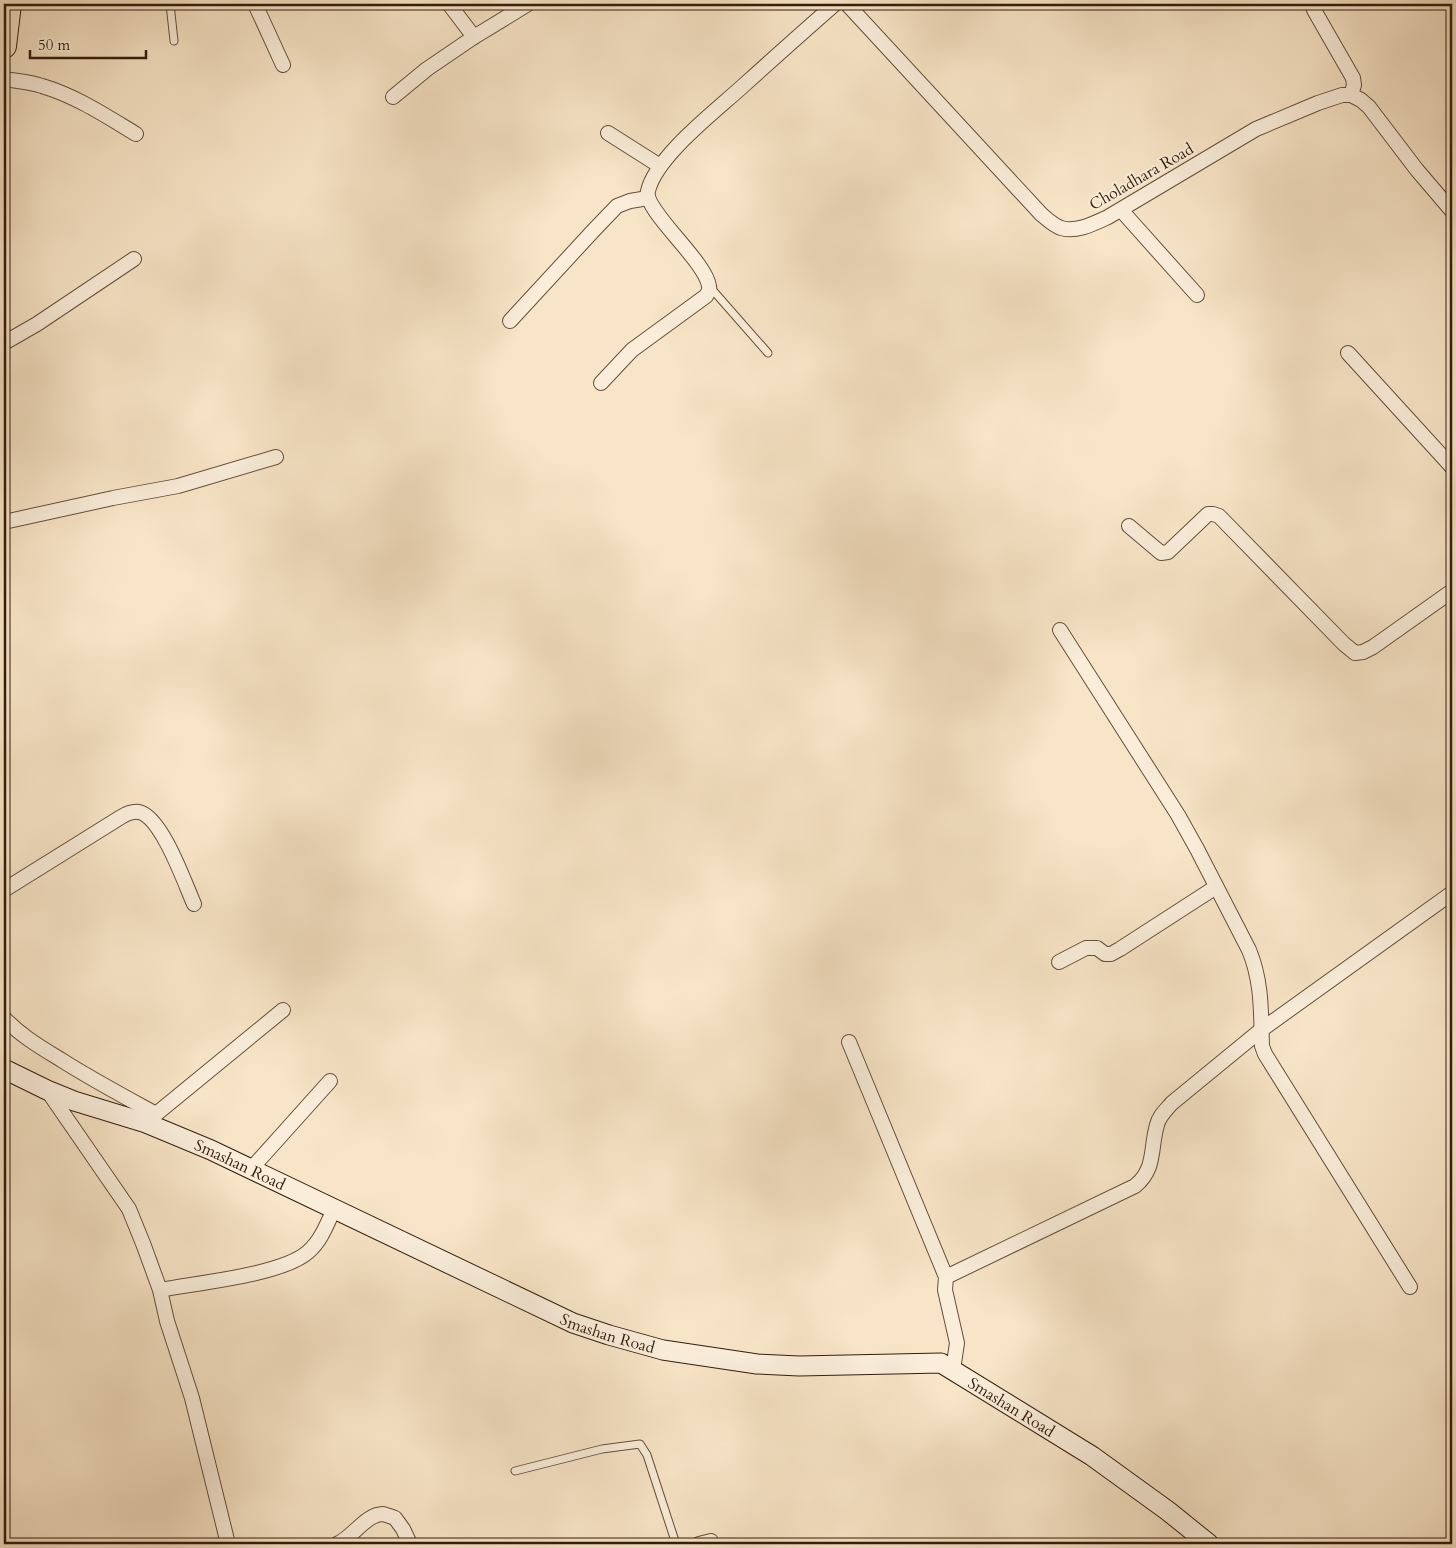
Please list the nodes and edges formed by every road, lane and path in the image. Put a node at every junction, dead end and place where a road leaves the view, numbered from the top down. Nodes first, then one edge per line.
1 (9, 4) edge
2 (170, 4) edge
3 (255, 4) edge
4 (449, 4) edge
5 (528, 4) edge
6 (835, 4) edge
7 (847, 4) edge
8 (1314, 10) dead end
9 (474, 37) junction
10 (174, 41) dead end
11 (4, 46) edge
12 (283, 66) dead end
13 (4, 79) edge
14 (1352, 95) junction
15 (393, 98) dead end
16 (608, 133) dead end
17 (136, 134) dead end
18 (660, 166) junction
19 (648, 198) junction
20 (1121, 210) junction
21 (1452, 210) edge
22 (134, 258) dead end
23 (710, 286) junction
24 (1197, 295) dead end
25 (510, 321) dead end
26 (4, 342) edge
27 (768, 353) dead end
28 (1348, 353) dead end
29 (601, 384) dead end
30 (276, 457) dead end
31 (1452, 467) edge
32 (4, 522) edge
33 (1129, 526) dead end
34 (1452, 591) edge
35 (1060, 630) dead end
36 (1216, 887) junction
37 (4, 890) edge
38 (1452, 893) edge
39 (194, 904) dead end
40 (1059, 962) dead end
41 (283, 1010) dead end
42 (4, 1018) edge
43 (1261, 1030) junction
44 (849, 1042) dead end
45 (4, 1069) edge
46 (330, 1082) dead end
47 (47, 1090) junction
48 (151, 1119) junction
49 (251, 1169) junction
50 (334, 1209) junction
51 (946, 1277) junction
52 (1410, 1287) dead end
53 (160, 1290) junction
54 (953, 1370) junction
55 (515, 1471) dead end
56 (228, 1544) edge
57 (337, 1544) edge
58 (410, 1544) edge
59 (676, 1544) edge
60 (1209, 1544) edge

1 - 11 highway
2 - 10 lane
3 - 12 street
4 - 9 street
5 - 9 street
6 - 18 street
7 - 20 street, Choladhara Road
8 - 14 street
9 - 15 street
13 - 17 street
14 - 20 street, Choladhara Road
14 - 21 street
16 - 18 street
18 - 19 street
19 - 23 street
19 - 25 street
20 - 24 street
22 - 26 street
23 - 27 lane
23 - 29 street
28 - 31 street
30 - 32 street
33 - 34 street
35 - 36 street
36 - 40 street
36 - 43 street
37 - 39 street
38 - 43 street
41 - 48 street
42 - 48 street
43 - 51 street
43 - 52 street
44 - 51 street
45 - 47 street, Smashan Road
46 - 49 street
47 - 48 street, Smashan Road
47 - 53 street
48 - 49 street, Smashan Road
49 - 50 street, Smashan Road
50 - 53 street
50 - 54 street, Smashan Road
51 - 54 street
53 - 56 street
54 - 60 street, Smashan Road
55 - 59 lane
57 - 58 street

